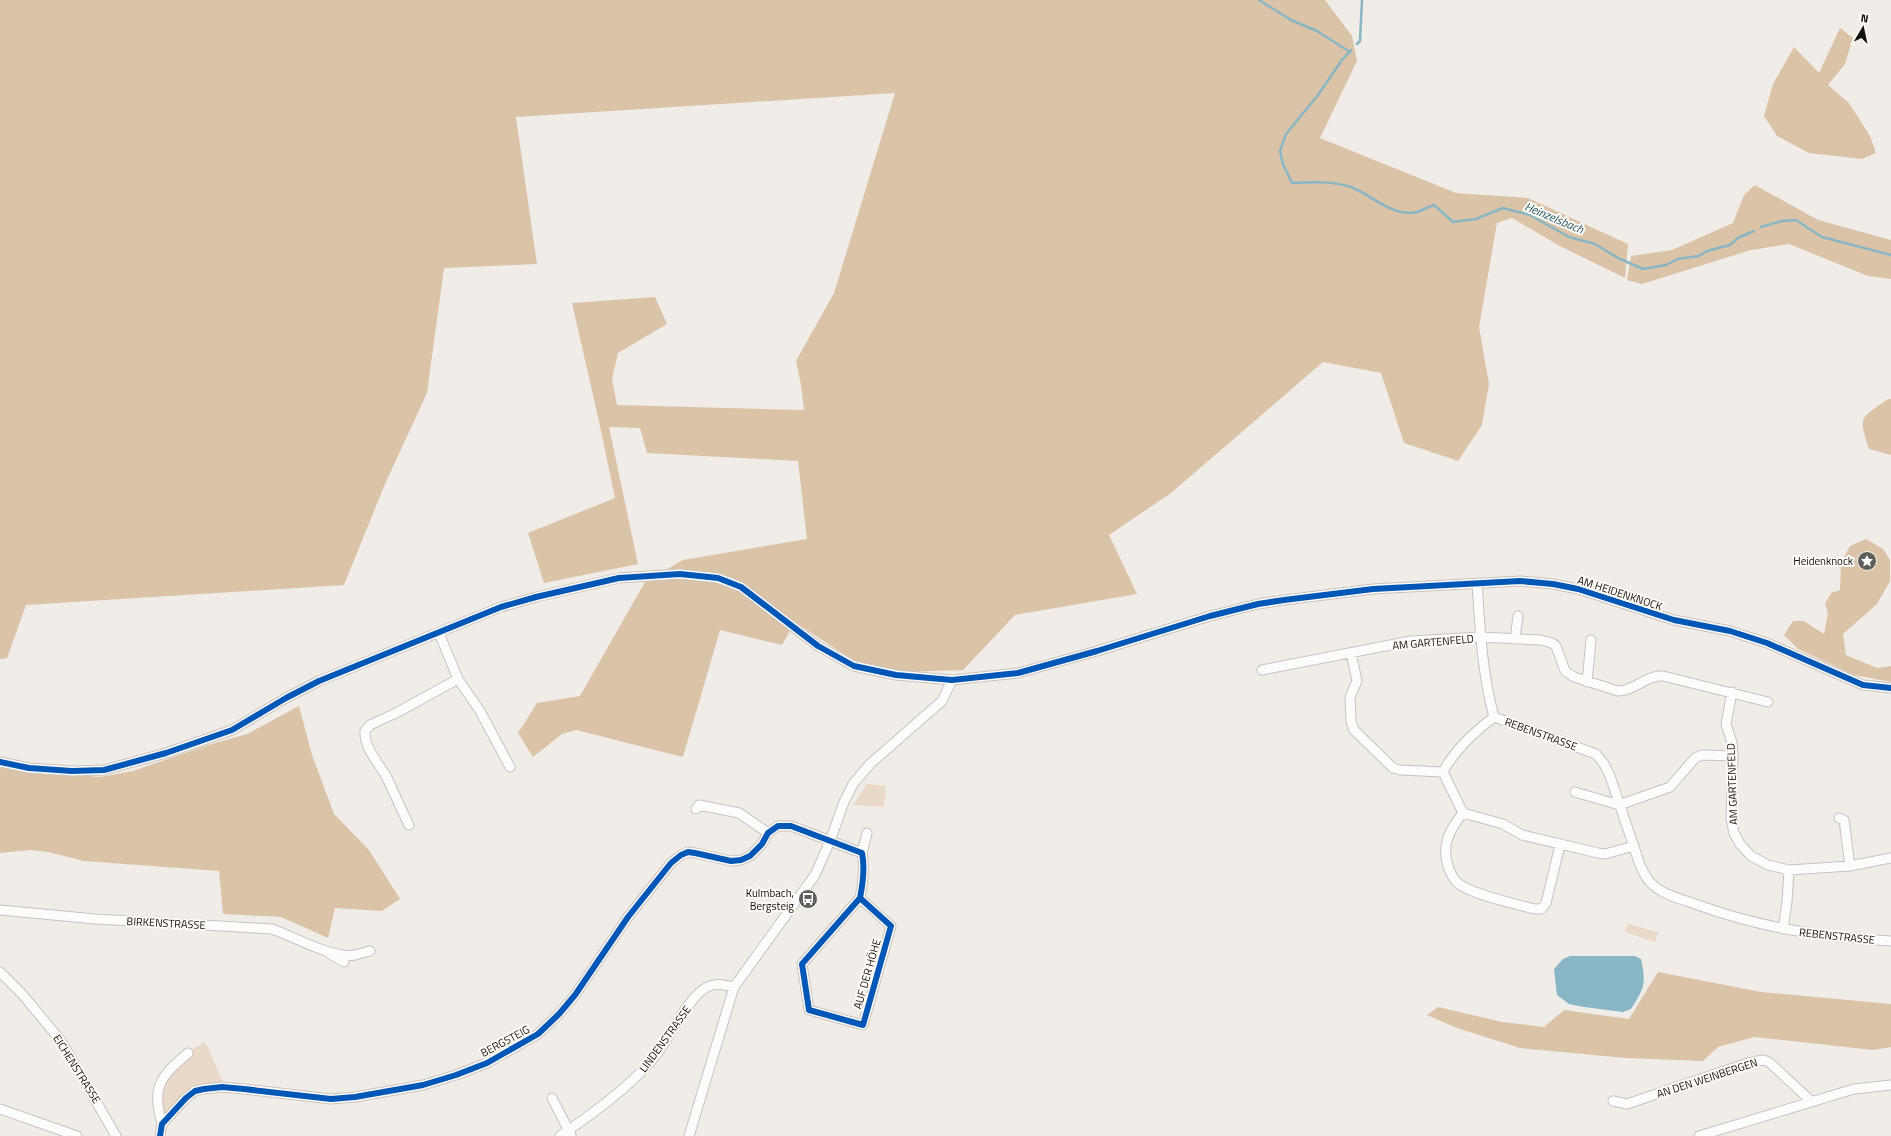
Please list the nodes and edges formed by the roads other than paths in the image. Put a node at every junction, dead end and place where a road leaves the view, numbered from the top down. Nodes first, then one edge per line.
1 (1477, 583) junction
2 (1518, 616) dead end
3 (439, 633) junction
4 (1480, 637) junction
5 (1516, 639) junction
6 (1591, 640) dead end
7 (1352, 653) junction
8 (1262, 670) dead end
9 (458, 679) junction
10 (952, 680) junction
11 (1587, 682) junction
12 (1891, 688) edge
13 (1732, 692) junction
14 (1768, 702) dead end
15 (1494, 717) junction
16 (1733, 756) junction
17 (0, 762) edge
18 (510, 767) dead end
19 (1444, 772) junction
20 (1575, 792) dead end
21 (1619, 805) junction
22 (696, 809) dead end
23 (1463, 813) junction
24 (1839, 818) dead end
25 (409, 825) dead end
26 (768, 833) junction
27 (867, 833) dead end
28 (830, 841) junction
29 (1560, 845) junction
30 (1634, 846) junction
31 (862, 853) junction
32 (1891, 858) edge
33 (1850, 866) junction
34 (1789, 870) junction
35 (860, 898) junction
36 (0, 910) edge
37 (1782, 929) junction
38 (1891, 941) edge
39 (370, 951) dead end
40 (328, 952) junction
41 (344, 962) dead end
42 (0, 972) edge
43 (734, 987) junction
44 (188, 1053) dead end
45 (1891, 1085) edge
46 (552, 1098) dead end
47 (1613, 1100) dead end
48 (1812, 1101) junction
49 (0, 1109) edge
50 (162, 1124) junction
51 (570, 1133) edge
52 (77, 1136) edge
53 (116, 1136) edge
54 (160, 1136) edge
55 (560, 1136) edge
56 (689, 1136) edge
57 (1699, 1136) edge

1 - 4 street, REBENSTRASSE
1 - 10 street, AM HEIDENKNOCK
1 - 12 street, AM HEIDENKNOCK
2 - 5 street
3 - 9 street
3 - 10 street, AM HEIDENKNOCK
3 - 17 street, AM HEIDENKNOCK
4 - 5 street, AM GARTENFELD
4 - 7 street, AM GARTENFELD
4 - 15 street, REBENSTRASSE
5 - 11 street, AM GARTENFELD
6 - 11 street
7 - 8 street, AM GARTENFELD
7 - 19 street
9 - 18 street
9 - 25 street
10 - 28 street
11 - 13 street, AM GARTENFELD
13 - 14 street, AM GARTENFELD
13 - 16 street, AM GARTENFELD
15 - 19 street
15 - 21 street, REBENSTRASSE
16 - 21 street
16 - 34 street, AM GARTENFELD
19 - 23 street
20 - 21 street
21 - 30 street, REBENSTRASSE
22 - 26 street
23 - 29 street
23 - 29 street
24 - 33 street
26 - 28 street
26 - 50 street, BERGSTEIG
27 - 31 street
28 - 31 street
28 - 43 street
29 - 30 street
30 - 37 street, REBENSTRASSE
31 - 35 street
32 - 33 street, AM GARTENFELD
33 - 34 street, AM GARTENFELD
34 - 37 street, REBENSTRASSE
35 - 35 street, AUF DER HÖHE
36 - 40 street, BIRKENSTRASSE
37 - 38 street, REBENSTRASSE
39 - 40 street, BIRKENSTRASSE
40 - 41 street, BIRKENSTRASSE
42 - 53 street, EICHENSTRASSE
43 - 51 street, LINDENSTRASSE
43 - 56 street
44 - 50 street
45 - 48 street
46 - 51 street
47 - 48 street, AN DEN WEINBERGEN
48 - 57 street
49 - 52 street
50 - 54 street
51 - 55 street, LINDENSTRASSE

